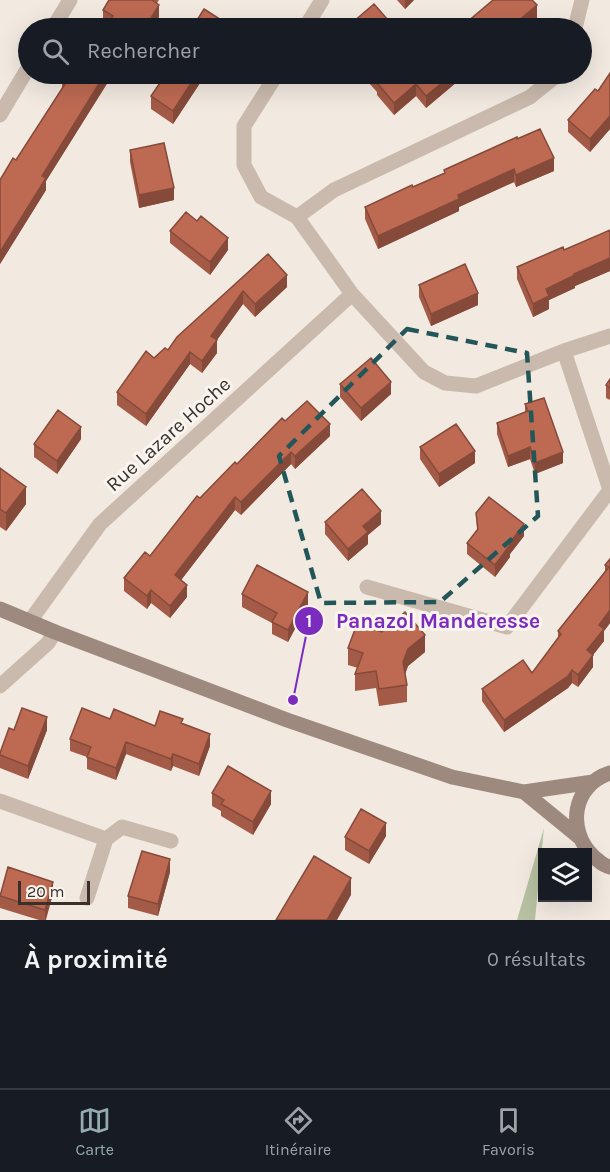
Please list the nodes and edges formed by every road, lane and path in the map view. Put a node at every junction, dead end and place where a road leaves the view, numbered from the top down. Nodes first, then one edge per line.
1 (70, 0) edge
2 (322, 0) edge
3 (582, 0) edge
4 (59, 18) edge
5 (311, 18) edge
6 (578, 18) edge
7 (19, 84) edge
8 (271, 84) edge
9 (546, 84) edge
10 (0, 116) edge
11 (297, 217) junction
12 (352, 294) junction
13 (610, 336) edge
14 (564, 351) junction
15 (610, 490) edge
16 (367, 587) dead end
17 (0, 609) edge
18 (30, 621) junction
19 (56, 632) junction
20 (0, 686) edge
21 (610, 773) edge
22 (593, 782) junction
23 (524, 792) junction
24 (0, 801) edge
25 (579, 837) junction
26 (106, 838) junction
27 (171, 841) dead end
28 (610, 867) edge
29 (87, 898) dead end

1 - 4 street
2 - 5 street
3 - 6 street
7 - 10 street
8 - 11 street
9 - 11 street
11 - 12 street
12 - 14 street
12 - 18 street, Rue Lazare Hoche
13 - 14 street
14 - 15 street
15 - 16 street
17 - 18 street
18 - 19 street
19 - 20 street
19 - 23 street
21 - 22 street
22 - 23 street
22 - 25 street
23 - 25 street
24 - 26 street
25 - 28 street
26 - 27 street
26 - 29 street

